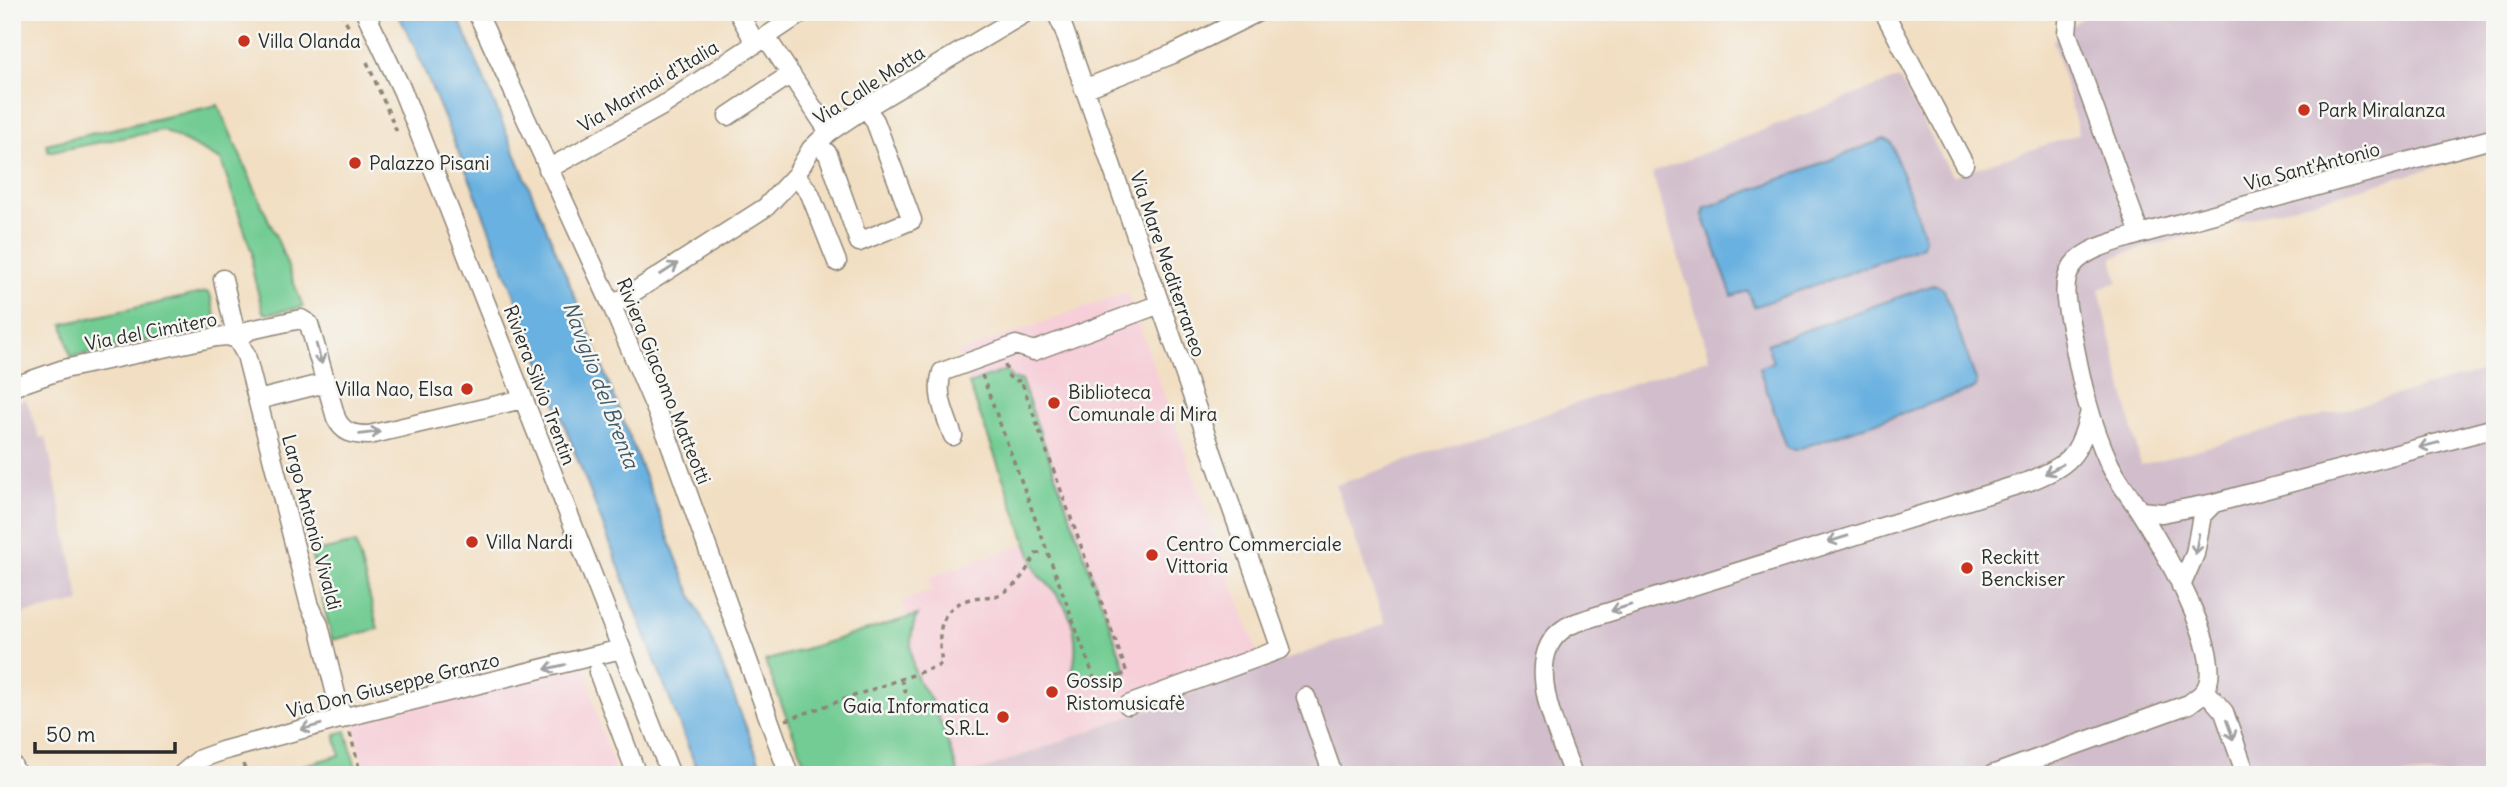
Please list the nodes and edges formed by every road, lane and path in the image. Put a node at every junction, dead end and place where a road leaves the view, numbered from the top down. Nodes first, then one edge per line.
1 (341, 12) edge
2 (365, 12) edge
3 (477, 12) edge
4 (738, 12) edge
5 (803, 12) edge
6 (1027, 12) edge
7 (1056, 12) edge
8 (1258, 12) edge
9 (1884, 12) edge
10 (2070, 12) edge
11 (349, 27) dead end
12 (761, 40) junction
13 (365, 58) dead end
14 (791, 74) junction
15 (1084, 89) junction
16 (866, 108) junction
17 (728, 116) dead end
18 (398, 133) dead end
19 (823, 138) junction
20 (2495, 138) edge
21 (1964, 164) dead end
22 (548, 169) junction
23 (796, 176) junction
24 (2140, 234) junction
25 (837, 261) dead end
26 (223, 279) dead end
27 (1160, 304) junction
28 (612, 306) junction
29 (237, 339) junction
30 (995, 352) junction
31 (976, 360) junction
32 (12, 387) edge
33 (330, 393) junction
34 (523, 399) junction
35 (258, 400) junction
36 (2089, 415) junction
37 (2495, 428) edge
38 (953, 436) dead end
39 (2214, 503) junction
40 (2140, 511) junction
41 (1045, 551) junction
42 (2181, 586) junction
43 (621, 649) junction
44 (598, 672) dead end
45 (1118, 676) junction
46 (901, 679) junction
47 (2205, 690) junction
48 (1306, 698) dead end
49 (1128, 705) joint
50 (914, 717) dead end
51 (345, 723) junction
52 (771, 725) junction
53 (242, 758) dead end
54 (12, 764) edge
55 (17, 775) edge
56 (180, 775) edge
57 (247, 775) edge
58 (361, 775) edge
59 (637, 775) edge
60 (671, 775) edge
61 (789, 775) edge
62 (1333, 775) edge
63 (1573, 775) edge
64 (1992, 775) edge
65 (2246, 775) edge

1 - 11 path
2 - 34 street, Riviera Silvio Trentin
3 - 22 street, Riviera Giacomo Matteotti
4 - 12 street
5 - 12 street, Via Marinai d'Italia
6 - 16 street, Via Calle Motta
7 - 15 street, Via Mare Mediterraneo
8 - 15 street
9 - 21 street
10 - 24 street
12 - 14 street
12 - 22 street, Via Marinai d'Italia
13 - 18 path
14 - 17 street
14 - 19 street
15 - 27 street, Via Mare Mediterraneo
16 - 19 street, Via Calle Motta
16 - 19 street
19 - 23 street, Via Calle Motta
20 - 24 street, Via Sant'Antonio
22 - 28 street, Riviera Giacomo Matteotti
23 - 25 street
28 -> 23 street, Via Calle Motta
24 - 36 street, Via Sant'Antonio
26 - 29 street, Largo Antonio Vivaldi
27 - 30 street
27 - 49 street, Via Mare Mediterraneo
28 - 52 street, Riviera Giacomo Matteotti
29 - 32 street, Via del Cimitero
29 -> 33 street, Via del Cimitero
29 - 35 street, Largo Antonio Vivaldi
30 - 31 street
30 - 45 path
31 - 38 street
31 - 41 path
33 -> 34 street, Via del Cimitero
33 - 35 street
34 - 43 street, Riviera Silvio Trentin
35 - 51 street, Largo Antonio Vivaldi
36 - 40 street, Via Sant'Antonio
36 -> 63 street
37 -> 39 street
39 - 40 street
39 -> 42 street
40 - 42 street, Via Sant'Antonio
41 - 45 path
41 - 46 path
42 - 47 street, Via Sant'Antonio
43 -> 51 street, Via Don Giuseppe Granzo
43 - 60 street, Riviera Silvio Trentin
44 - 59 street
45 - 49 path
46 - 50 path
46 - 52 path
47 - 64 street
47 -> 65 street
48 - 62 street
51 -> 56 street, Via Don Giuseppe Granzo
51 - 58 path
52 - 61 street, Riviera Giacomo Matteotti
53 - 57 path
54 - 55 street

